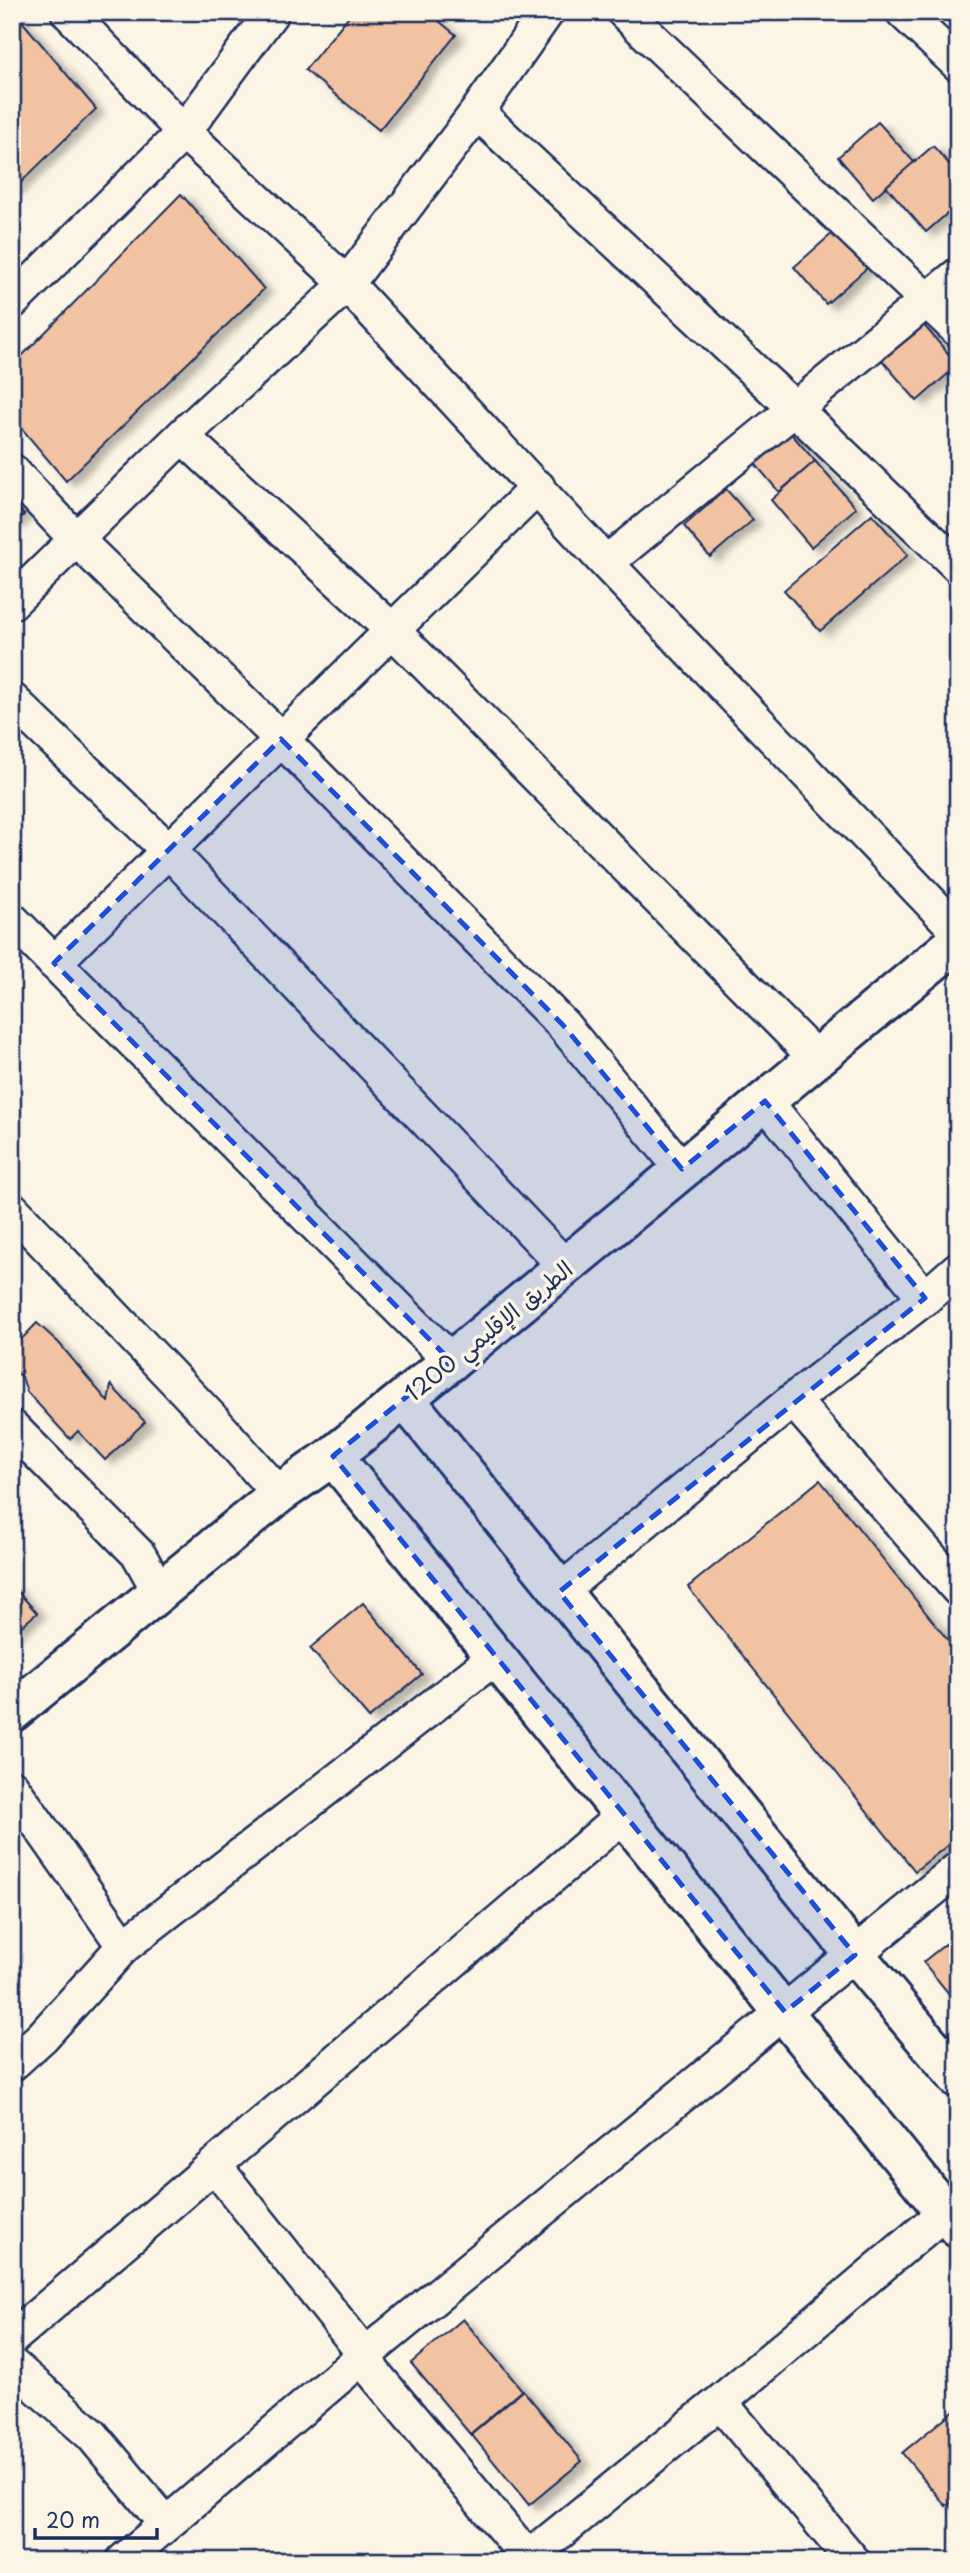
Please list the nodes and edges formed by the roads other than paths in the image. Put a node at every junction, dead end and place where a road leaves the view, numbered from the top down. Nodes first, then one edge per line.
1 (68, 12) edge
2 (272, 12) edge
3 (547, 12) edge
4 (624, 12) edge
5 (903, 12) edge
6 (958, 64) edge
7 (477, 112) junction
8 (184, 132) junction
9 (958, 275) edge
10 (347, 284) junction
11 (927, 300) junction
12 (12, 302) edge
13 (958, 330) edge
14 (795, 409) junction
15 (182, 436) junction
16 (12, 471) edge
17 (538, 486) junction
18 (77, 540) junction
19 (606, 563) junction
20 (958, 566) edge
21 (12, 602) edge
22 (391, 630) junction
23 (12, 700) edge
24 (281, 739) junction
25 (168, 850) junction
26 (16, 931) edge
27 (958, 931) edge
28 (958, 941) edge
29 (54, 963) junction
30 (816, 1058) junction
31 (765, 1101) junction
32 (682, 1169) junction
33 (12, 1209) edge
34 (565, 1266) junction
35 (958, 1269) edge
36 (925, 1298) junction
37 (451, 1361) junction
38 (405, 1399) junction
39 (793, 1400) junction
40 (12, 1427) edge
41 (333, 1456) junction
42 (279, 1494) junction
43 (954, 1577) edge
44 (159, 1591) junction
45 (559, 1592) junction
46 (497, 1656) junction
47 (12, 1712) edge
48 (12, 1787) edge
49 (625, 1814) junction
50 (958, 1869) edge
51 (124, 1946) junction
52 (855, 1955) junction
53 (785, 2012) junction
54 (12, 2064) edge
55 (958, 2078) edge
56 (214, 2165) junction
57 (951, 2220) edge
58 (12, 2339) edge
59 (365, 2355) junction
60 (12, 2365) edge
61 (720, 2402) junction
62 (166, 2524) junction
63 (529, 2559) edge
64 (123, 2561) edge
65 (852, 2561) edge

1 - 8 street
2 - 8 street
3 - 7 street
4 - 11 street
5 - 6 street
7 - 10 street
7 - 14 street
8 - 10 street
8 - 12 street
9 - 11 street
10 - 15 street
10 - 17 street
11 - 13 street
11 - 14 street
14 - 19 street
14 - 20 street
15 - 18 street
15 - 22 street
16 - 18 street
17 - 19 street
17 - 22 street
18 - 21 street
18 - 24 street
19 - 27 street
22 - 24 street
22 - 30 street
23 - 25 street
24 - 25 street
24 - 32 street
25 - 29 street
25 - 34 street
26 - 29 street
28 - 30 street, الطريق الإقليمي 1200
29 - 37 street
30 - 31 street, الطريق الإقليمي 1200
31 - 32 street, الطريق الإقليمي 1200
31 - 36 street
32 - 34 street, الطريق الإقليمي 1200
33 - 42 street
34 - 37 street, الطريق الإقليمي 1200
35 - 36 street
36 - 39 street
37 - 38 street, الطريق الإقليمي 1200
38 - 41 street, الطريق الإقليمي 1200
38 - 45 street
39 - 43 street
39 - 45 street
40 - 44 street
41 - 42 street, الطريق الإقليمي 1200
41 - 46 street
42 - 44 street, الطريق الإقليمي 1200
44 - 47 street, الطريق الإقليمي 1200
45 - 52 street
46 - 49 street
46 - 51 street
48 - 51 street
49 - 53 street
49 - 56 street
50 - 52 street
51 - 54 street
52 - 53 street
52 - 55 street
53 - 57 street
53 - 59 street
56 - 58 street
56 - 59 street
57 - 61 street
59 - 62 street
59 - 63 street
60 - 62 street
61 - 63 street
61 - 65 street
62 - 64 street

